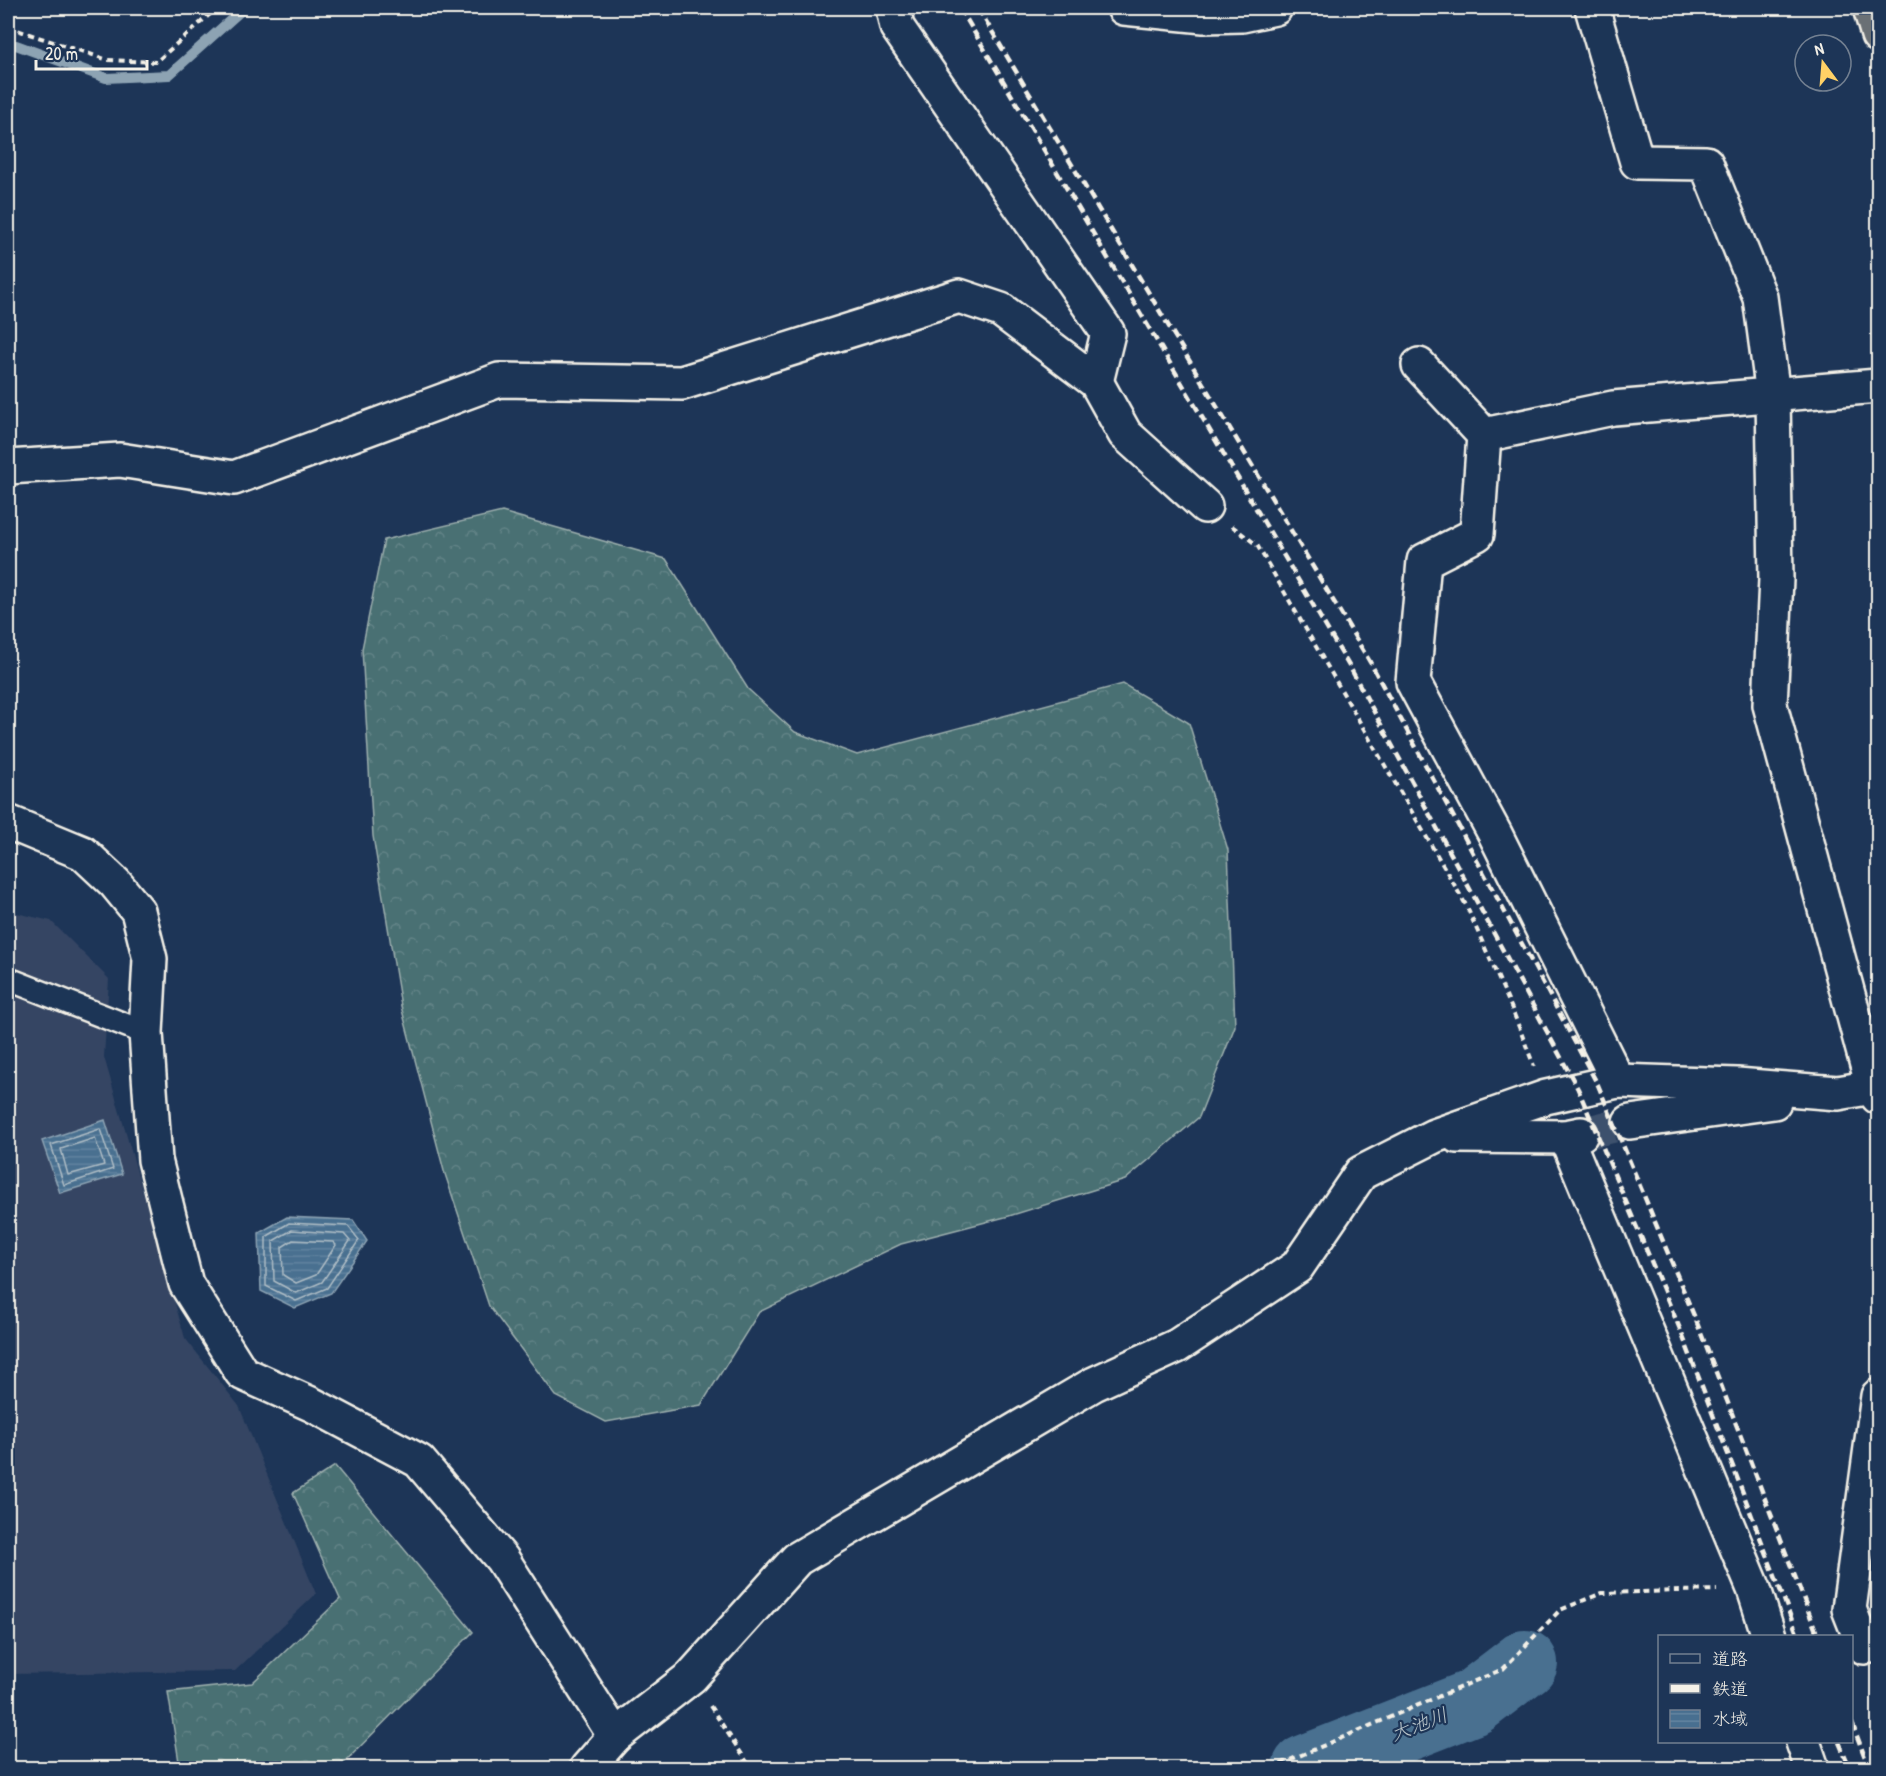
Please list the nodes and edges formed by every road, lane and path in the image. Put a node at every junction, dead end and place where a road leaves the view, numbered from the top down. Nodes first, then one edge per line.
1 (217, 8) edge
2 (893, 8) edge
3 (1124, 8) edge
4 (1275, 8) edge
5 (1592, 8) edge
6 (1870, 8) edge
7 (8, 29) edge
8 (1878, 35) edge
9 (1419, 365) dead end
10 (1096, 382) junction
11 (1878, 386) edge
12 (1773, 395) junction
13 (1484, 435) junction
14 (8, 467) edge
15 (1205, 506) joint
16 (8, 822) edge
17 (8, 979) edge
18 (146, 1033) junction
19 (1618, 1081) junction
20 (1877, 1090) edge
21 (1838, 1093) junction
22 (1546, 1097) junction
23 (1630, 1122) tunnel mouth
24 (1434, 1136) junction
25 (1878, 1396) edge
26 (1754, 1589) junction
27 (1769, 1635) edge
28 (1878, 1645) edge
29 (691, 1677) junction
30 (615, 1736) junction
31 (1803, 1743) edge
32 (587, 1768) edge
33 (751, 1768) edge
34 (1271, 1768) edge
35 (1812, 1768) edge

1 - 7 path
2 - 10 street
3 - 4 street
5 - 12 street
6 - 8 highway
9 - 13 street
10 - 14 street
10 - 15 street
11 - 12 street
12 - 13 street
12 - 20 street
13 - 19 street
15 - 22 path
16 - 18 street
17 - 18 lane
18 - 30 street
19 - 21 street
19 - 22 street
20 - 21 street
21 - 23 street
22 - 24 street
24 - 26 street
24 - 29 street
25 - 28 street
26 - 27 street
26 - 34 path
29 - 30 street
29 - 33 path
30 - 32 street
31 - 35 street

